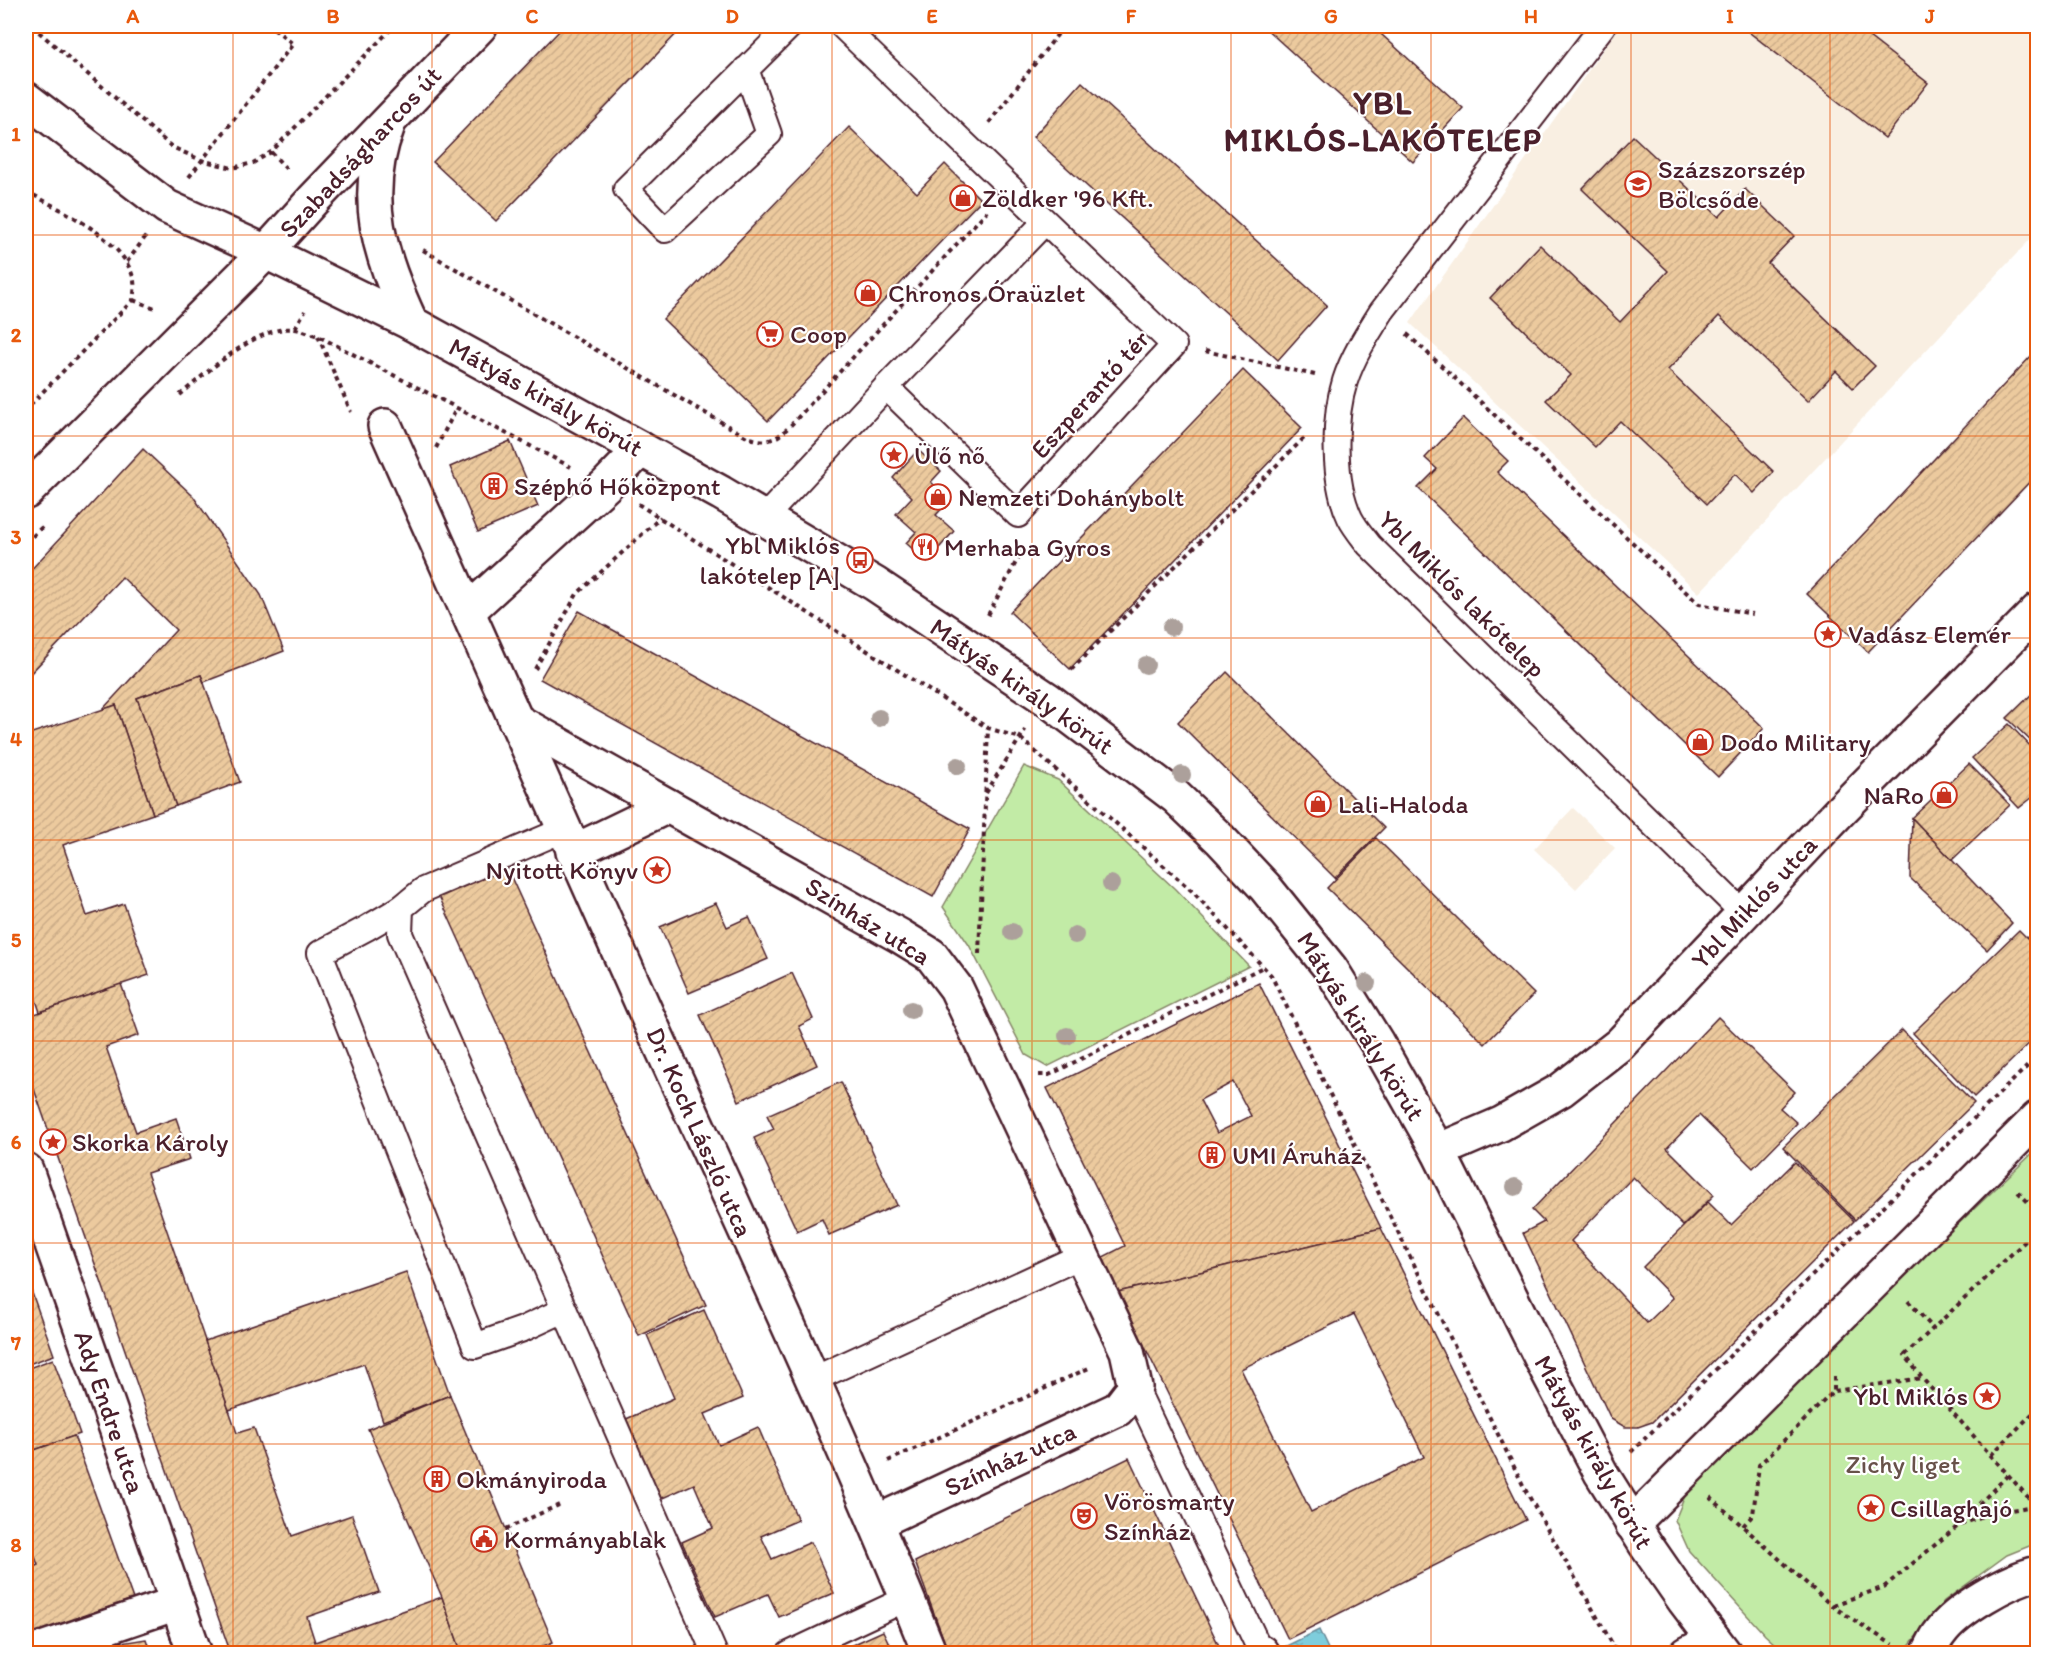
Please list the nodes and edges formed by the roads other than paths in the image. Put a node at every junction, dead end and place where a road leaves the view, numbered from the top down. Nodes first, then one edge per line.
1 (480, 26) edge
2 (790, 26) edge
3 (842, 26) edge
4 (1603, 26) edge
5 (746, 69) junction
6 (26, 99) edge
7 (390, 120) junction
8 (1045, 222) junction
9 (266, 252) junction
10 (411, 323) junction
11 (886, 387) junction
12 (385, 426) dead end
13 (641, 448) junction
14 (26, 492) edge
15 (764, 518) junction
16 (2037, 610) edge
17 (468, 611) junction
18 (515, 720) junction
19 (668, 806) junction
20 (568, 841) junction
21 (401, 908) junction
22 (1743, 913) junction
23 (2037, 1118) edge
24 (1437, 1151) junction
25 (26, 1170) edge
26 (1081, 1256) junction
27 (564, 1310) junction
28 (812, 1380) junction
29 (1135, 1387) junction
30 (877, 1522) junction
31 (1632, 1524) junction
32 (2037, 1574) edge
33 (908, 1598) junction
34 (177, 1603) junction
35 (1709, 1649) edge
36 (1912, 1650) edge
37 (27, 1653) edge
38 (195, 1653) edge
39 (715, 1653) edge
40 (789, 1653) edge
41 (930, 1653) edge
42 (1262, 1653) edge

1 - 7 street, Szabadságharcos út
2 - 5 lane
3 - 8 lane
4 - 22 lane, Ybl Miklós lakótelep
5 - 5 lane
6 - 9 street, Mátyás király körút
7 - 9 street, Szabadságharcos út
7 - 10 street
8 - 11 lane
8 - 11 lane, Eszperantó tér
9 - 10 street, Mátyás király körút
9 - 14 street
10 - 13 street, Mátyás király körút
11 - 15 lane
12 - 17 street, Dr. Koch László utca
13 - 15 street, Mátyás király körút
13 - 17 street
15 - 24 street, Mátyás király körút
16 - 22 street, Ybl Miklós utca
17 - 18 street, Dr. Koch László utca
18 - 19 street, Színház utca
18 - 20 street, Dr. Koch László utca
19 - 20 street
19 - 26 street, Színház utca
20 - 21 lane
20 - 28 street, Dr. Koch László utca
21 - 27 lane
21 - 27 lane
22 - 24 street, Ybl Miklós utca
23 - 31 street
24 - 31 street, Mátyás király körút
25 - 34 street, Ady Endre utca
26 - 28 lane
26 - 29 street, Színház utca
27 - 39 lane
28 - 30 street, Dr. Koch László utca
29 - 30 street, Színház utca
29 - 42 lane, Színház utca
30 - 33 street, Dr. Koch László utca
31 - 35 street, Mátyás király körút
32 - 36 street
33 - 40 lane
33 - 41 street, Dr. Koch László utca
34 - 37 street
34 - 38 street, Ady Endre utca

